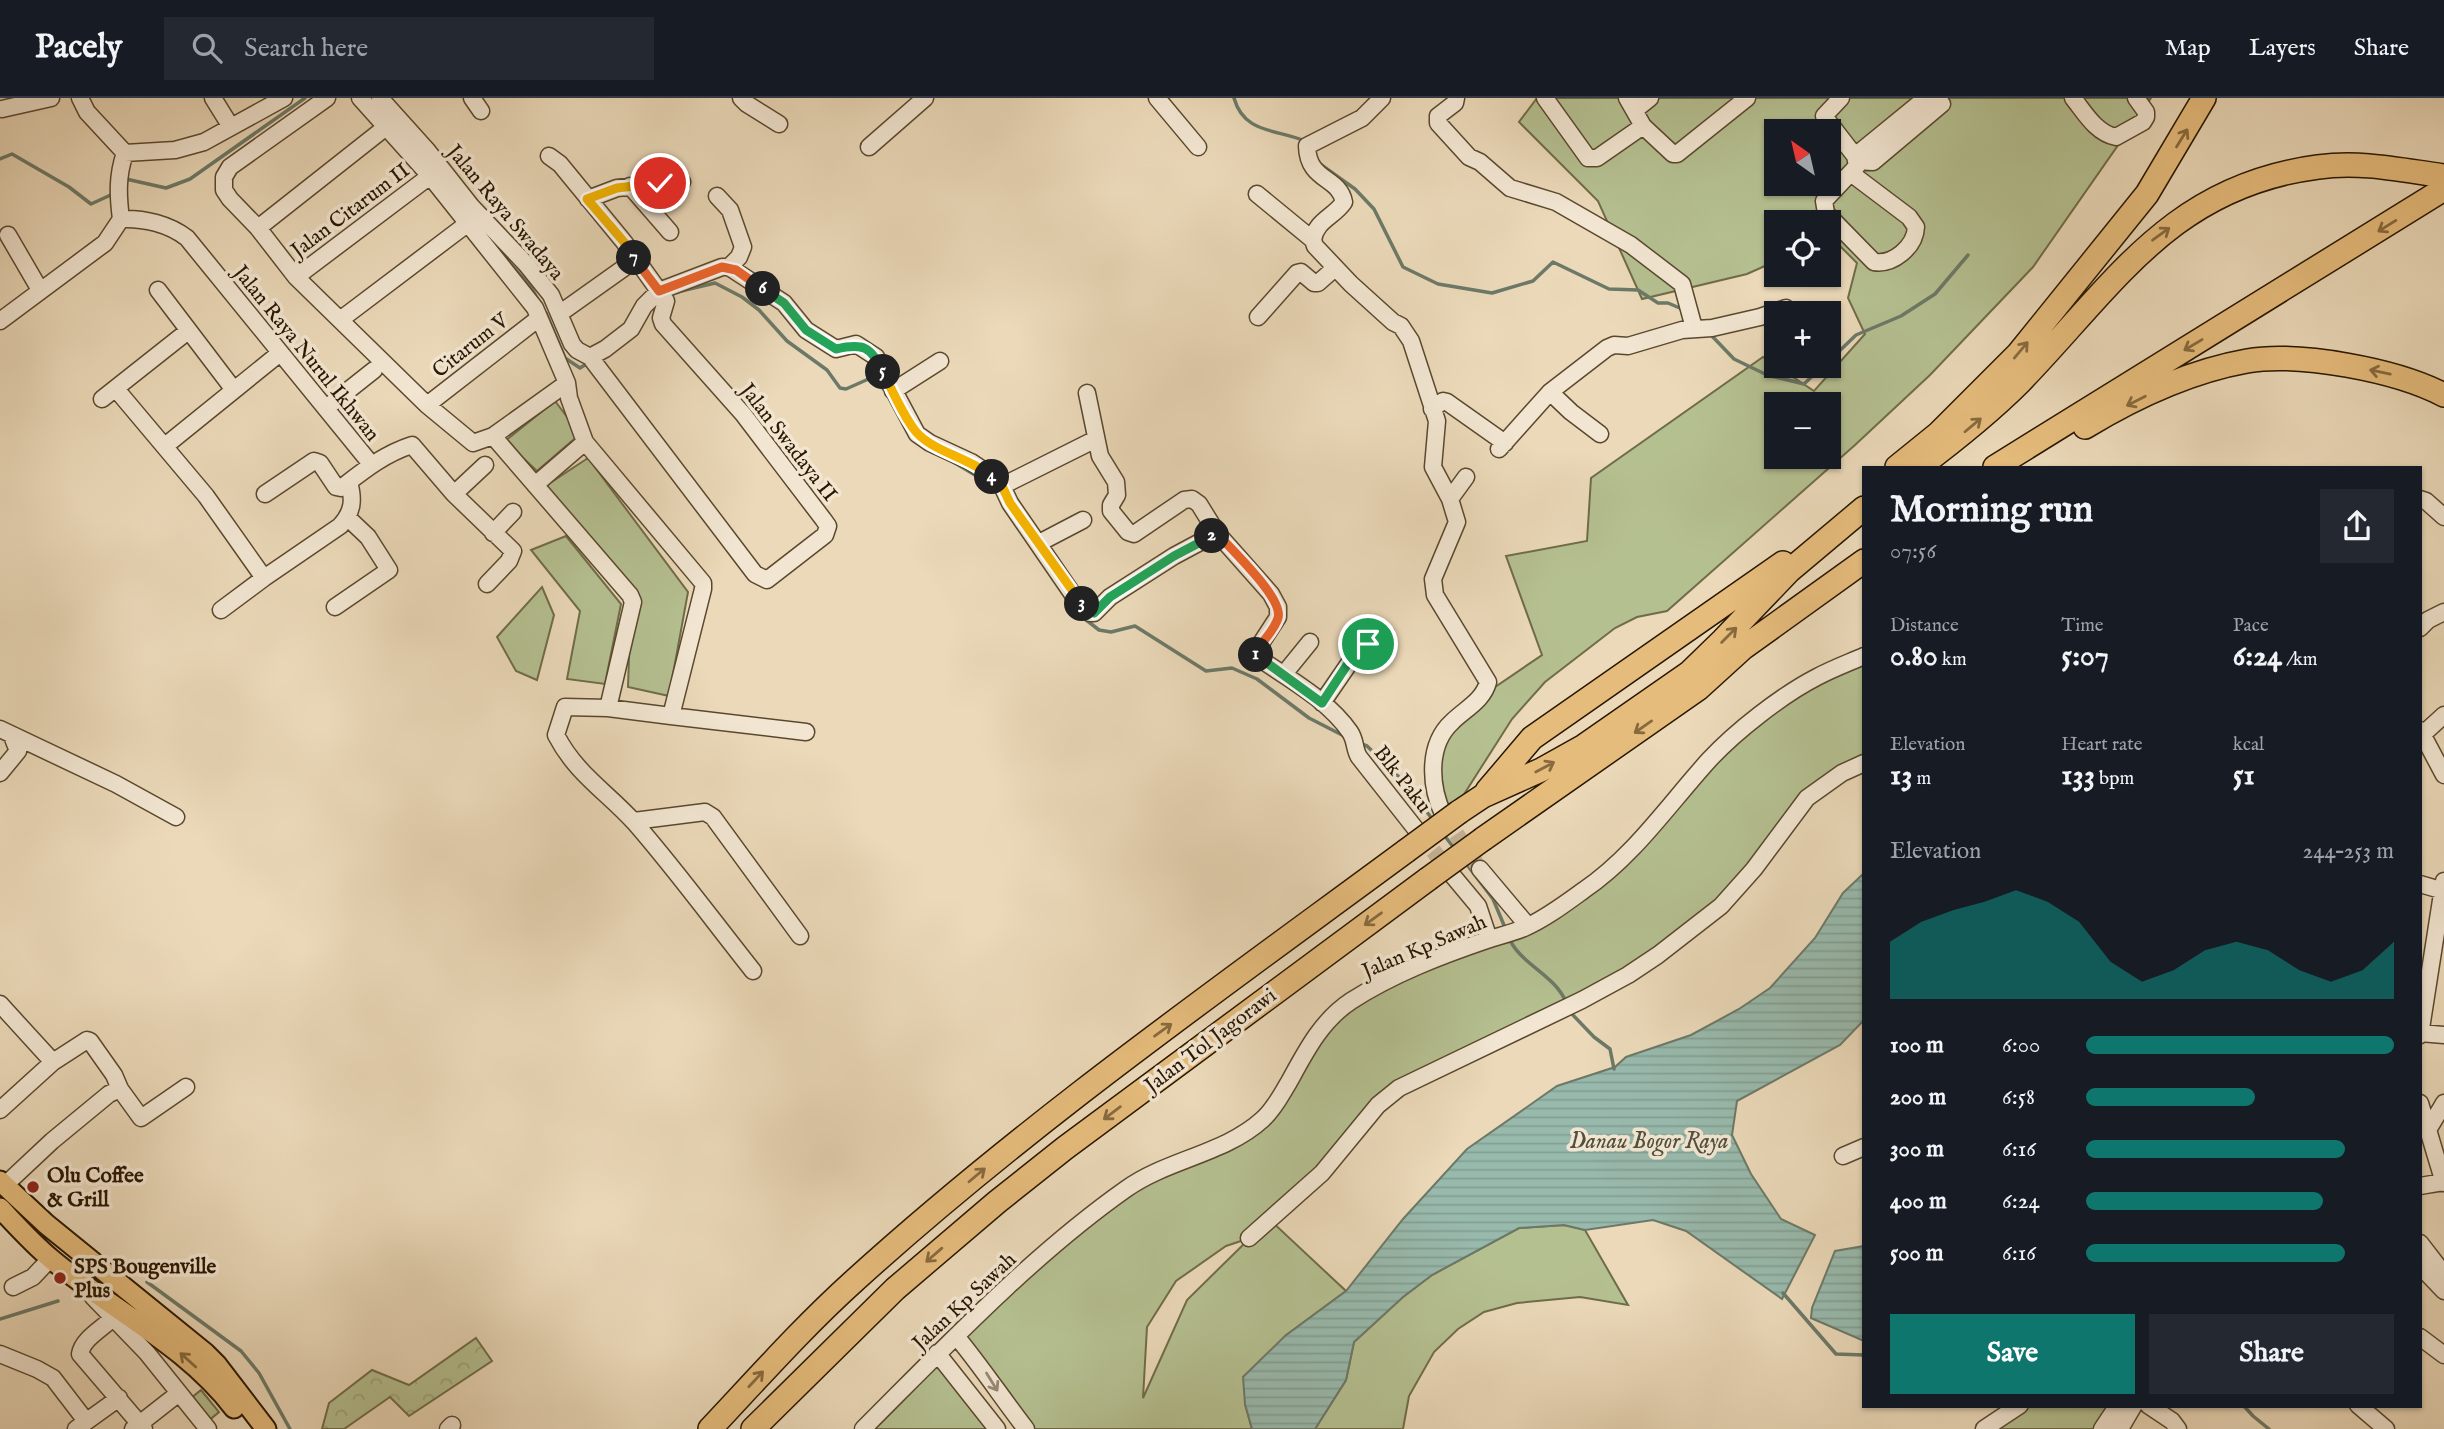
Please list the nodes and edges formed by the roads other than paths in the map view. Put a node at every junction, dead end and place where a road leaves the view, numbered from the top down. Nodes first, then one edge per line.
1 (51, 98) edge
2 (80, 98) edge
3 (213, 98) edge
4 (327, 98) edge
5 (360, 98) edge
6 (380, 98) edge
7 (741, 98) edge
8 (925, 98) edge
9 (1157, 98) edge
10 (1382, 98) edge
11 (1456, 98) edge
12 (1545, 98) edge
13 (1650, 98) edge
14 (1747, 98) edge
15 (1841, 98) edge
16 (1926, 98) edge
17 (1937, 98) edge
18 (2073, 98) edge
19 (2136, 98) edge
20 (2204, 98) edge
21 (1631, 104) edge
22 (284, 107) edge
23 (2, 109) dead end
24 (779, 124) dead end
25 (1643, 126) junction
26 (231, 127) junction
27 (386, 127) junction
28 (869, 146) dead end
29 (1198, 147) dead end
30 (125, 153) junction
31 (549, 156) dead end
32 (1855, 164) junction
33 (430, 176) junction
34 (2444, 176) edge
35 (682, 182) dead end
36 (630, 186) junction
37 (2444, 189) edge
38 (1258, 194) dead end
39 (717, 196) dead end
40 (587, 199) junction
41 (120, 208) junction
42 (467, 224) junction
43 (258, 228) junction
44 (670, 232) dead end
45 (8, 235) dead end
46 (1313, 240) junction
47 (635, 260) junction
48 (729, 267) junction
49 (1335, 268) junction
50 (296, 277) junction
51 (40, 290) junction
52 (158, 290) dead end
53 (662, 296) junction
54 (559, 314) junction
55 (1764, 316) edge
56 (1258, 317) dead end
57 (539, 318) junction
58 (340, 320) junction
59 (0, 321) edge
60 (1694, 328) junction
61 (188, 331) junction
62 (280, 352) junction
63 (592, 360) junction
64 (940, 361) dead end
65 (374, 370) dead end
66 (567, 383) junction
67 (116, 389) junction
68 (234, 390) junction
69 (893, 391) junction
70 (1550, 392) junction
71 (1087, 393) dead end
72 (2444, 395) edge
73 (102, 399) dead end
74 (427, 405) junction
75 (326, 408) junction
76 (1432, 409) junction
77 (1600, 434) dead end
78 (493, 436) junction
79 (1096, 439) junction
80 (584, 442) junction
81 (165, 446) junction
82 (371, 464) junction
83 (485, 465) dead end
84 (1898, 466) edge
85 (1920, 466) edge
86 (1997, 466) edge
87 (2023, 466) edge
88 (1466, 477) dead end
89 (349, 482) junction
90 (534, 485) junction
91 (1002, 486) junction
92 (265, 494) dead end
93 (454, 494) junction
94 (1862, 497) edge
95 (1450, 499) junction
96 (2422, 500) edge
97 (1862, 510) edge
98 (513, 512) dead end
99 (2444, 517) edge
100 (348, 518) junction
101 (1083, 520) dead end
102 (493, 533) junction
103 (1217, 533) junction
104 (1039, 542) junction
105 (1862, 562) edge
106 (1862, 576) edge
107 (264, 578) junction
108 (487, 584) dead end
109 (335, 607) dead end
110 (221, 610) dead end
111 (2444, 612) edge
112 (2422, 626) edge
113 (1386, 634) dead end
114 (1351, 635) dead end
115 (1310, 642) dead end
116 (1355, 656) junction
117 (1862, 657) edge
118 (1284, 674) junction
119 (1699, 688) junction
120 (1322, 703) junction
121 (608, 708) junction
122 (2444, 715) edge
123 (671, 716) junction
124 (2422, 731) edge
125 (6, 732) edge
126 (806, 732) dead end
127 (2422, 734) edge
128 (1862, 764) edge
129 (2, 766) edge
130 (2444, 775) edge
131 (1483, 796) junction
132 (1451, 813) junction
133 (176, 817) dead end
134 (634, 821) junction
135 (1412, 842) junction
136 (1480, 869) tunnel mouth
137 (1453, 876) tunnel mouth
138 (2422, 884) edge
139 (2443, 887) edge
140 (1525, 927) junction
141 (800, 936) dead end
142 (1493, 938) junction
143 (753, 971) dead end
144 (0, 1004) edge
145 (2422, 1021) edge
146 (2422, 1034) edge
147 (2444, 1035) edge
148 (53, 1062) junction
149 (186, 1087) dead end
150 (120, 1089) junction
151 (3, 1102) edge
152 (2444, 1103) edge
153 (2422, 1110) edge
154 (2428, 1130) junction
155 (1862, 1148) edge
156 (1843, 1156) dead end
157 (2444, 1182) edge
158 (2422, 1186) edge
159 (3, 1194) edge
160 (46, 1224) junction
161 (1250, 1238) dead end
162 (32, 1241) junction
163 (2422, 1246) edge
164 (50, 1259) junction
165 (2422, 1268) edge
166 (2444, 1274) edge
167 (13, 1287) dead end
168 (2444, 1291) edge
169 (122, 1308) junction
170 (956, 1336) junction
171 (2422, 1338) edge
172 (937, 1353) junction
173 (0, 1354) edge
174 (2444, 1355) edge
175 (180, 1393) junction
176 (119, 1398) junction
177 (2016, 1408) edge
178 (2116, 1408) edge
179 (2132, 1408) edge
180 (2152, 1408) edge
181 (2361, 1408) edge
182 (81, 1425) edge
183 (139, 1427) edge
184 (2380, 1427) edge
185 (208, 1429) edge
186 (250, 1429) edge
187 (266, 1429) edge
188 (710, 1429) edge
189 (753, 1429) edge
190 (863, 1429) edge
191 (997, 1429) edge
192 (1026, 1429) edge
193 (1984, 1429) edge
194 (2102, 1429) edge
195 (2120, 1429) edge
196 (2178, 1429) edge

1 - 23 street
2 - 30 street
3 - 26 street
4 - 22 street
5 - 27 street
6 - 54 street, Jalan Raya Swadaya
7 - 24 street
8 - 28 street
9 - 29 street
10 - 46 street
11 - 60 street
12 - 25 street
13 - 21 street
14 - 25 street
15 - 32 street
16 - 32 street
17 - 32 street
18 - 19 street
84 -> 20 highway
21 - 25 street
22 - 26 street
22 - 43 street
26 - 30 street
27 - 33 street
27 - 43 street
30 - 41 street
31 - 40 street
32 - 32 street
33 - 42 street
33 - 50 street, Jalan Citarum II
85 -> 34 highway
35 - 36 street
36 - 40 street
36 - 44 street
37 -> 86 highway
38 - 46 street
39 - 48 street
40 - 47 street
41 - 51 street
41 - 62 street, Jalan Raya Nurul Ikhwan
42 - 57 street
42 - 58 street
43 - 50 street
45 - 51 street
46 - 49 street
47 - 53 street
47 - 54 street
48 - 53 street
48 - 69 street
49 - 56 street
49 - 76 street
50 - 58 street
51 - 59 street
52 - 61 street
53 - 63 street
53 - 63 street, Jalan Swadaya II
54 - 63 street, Jalan Raya Swadaya
55 - 60 street
57 - 66 street
57 - 74 street, Citarum V
58 - 74 street
60 - 70 street
61 - 67 street
61 - 68 street
62 - 68 street
62 - 75 street, Jalan Raya Nurul Ikhwan
64 - 69 street
65 - 75 street
66 - 78 street
66 - 80 street
67 - 73 street
67 - 81 street
68 - 81 street
69 - 91 street
70 - 76 street
70 - 77 street
71 - 79 street, Blk Paku
72 -> 87 highway
74 - 78 street
75 - 82 street, Jalan Raya Nurul Ikhwan
76 - 95 street
78 - 90 street
79 - 91 street
79 - 103 street, Blk Paku
80 - 90 street
80 - 123 street
81 - 107 street
82 - 89 street
82 - 93 street, Jalan Raya Nurul Ikhwan
83 - 93 street
88 - 95 street
89 - 92 street
89 - 100 street
90 - 121 street
91 - 104 street
93 - 102 street, Jalan Raya Nurul Ikhwan
94 - 131 highway
95 - 132 street
96 - 99 street
131 -> 97 highway
98 - 102 street
100 - 107 street
100 - 109 street
101 - 104 street
102 - 108 street, Jalan Raya Nurul Ikhwan
103 - 104 street
103 - 118 street, Blk Paku
105 - 119 highway
106 - 119 highway
107 - 110 street
111 - 112 street
113 - 116 street
114 - 116 street
115 - 118 street
116 - 120 street
117 - 140 street, Jalan Kp Sawah
118 - 120 street, Blk Paku
119 -> 189 highway, Jalan Tol Jagorawi, bridge
120 - 135 street, Blk Paku
121 - 123 street
121 - 134 street
122 - 124 street
123 - 126 street
125 - 129 street
125 - 133 street
127 - 130 street
128 - 161 street
131 - 132 highway, Jalan Tol Jagorawi
132 - 135 highway, Jalan Tol Jagorawi, bridge
134 - 141 street
134 - 143 street
188 -> 135 highway, Jalan Tol Jagorawi
136 - 140 street
137 - 142 street
138 - 139 street
139 - 145 street
140 - 142 street, Jalan Kp Sawah
142 - 170 street, Jalan Kp Sawah
144 - 148 street
146 - 147 street
148 - 150 street
148 - 151 street
149 - 150 street
150 - 159 street
152 - 154 street
153 - 154 street
154 - 157 street
155 - 156 street
157 - 158 street
159 - 160 main road
159 - 162 main road
160 - 162 main road
160 - 169 main road
162 - 164 main road
163 - 166 street
164 - 167 street
164 - 169 main road
165 - 168 street
169 - 175 street
169 - 176 street
186 -> 169 main road
169 - 187 main road
170 - 172 street, Jalan Kp Sawah
170 -> 192 street
171 - 174 street
172 - 190 street, Jalan Kp Sawah
172 - 191 street
173 - 182 street
175 - 183 street
175 - 185 street
176 - 182 street
176 - 183 street
177 - 193 street
178 - 194 street
179 - 195 street
180 - 196 street
181 - 184 street

